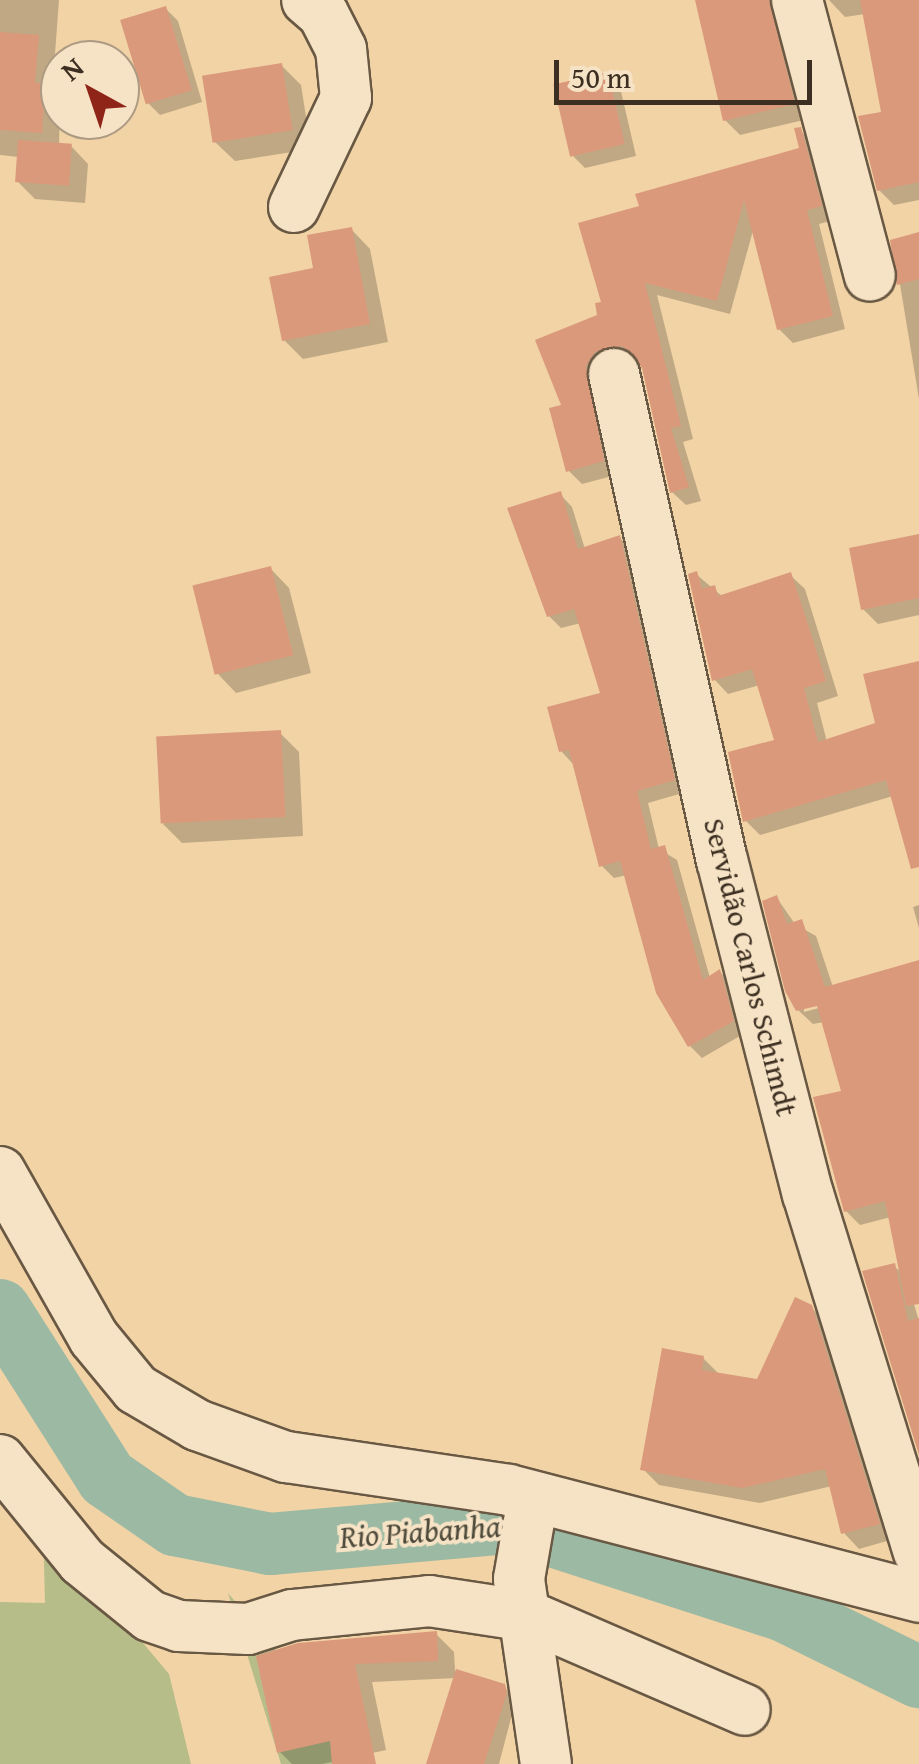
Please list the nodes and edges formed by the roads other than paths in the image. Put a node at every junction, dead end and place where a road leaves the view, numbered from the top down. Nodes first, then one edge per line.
1 (307, 0) edge
2 (798, 0) edge
3 (294, 207) dead end
4 (870, 276) dead end
5 (614, 374) dead end
6 (0, 1172) edge
7 (0, 1460) edge
8 (532, 1502) junction
9 (919, 1552) edge
10 (523, 1597) junction
11 (919, 1597) edge
12 (744, 1710) dead end
13 (546, 1764) edge

1 - 3 street
2 - 4 street
5 - 9 street, Servidão Carlos Schimdt
6 - 8 street
7 - 10 street
8 - 10 street
8 - 11 street
10 - 12 street
10 - 13 street

